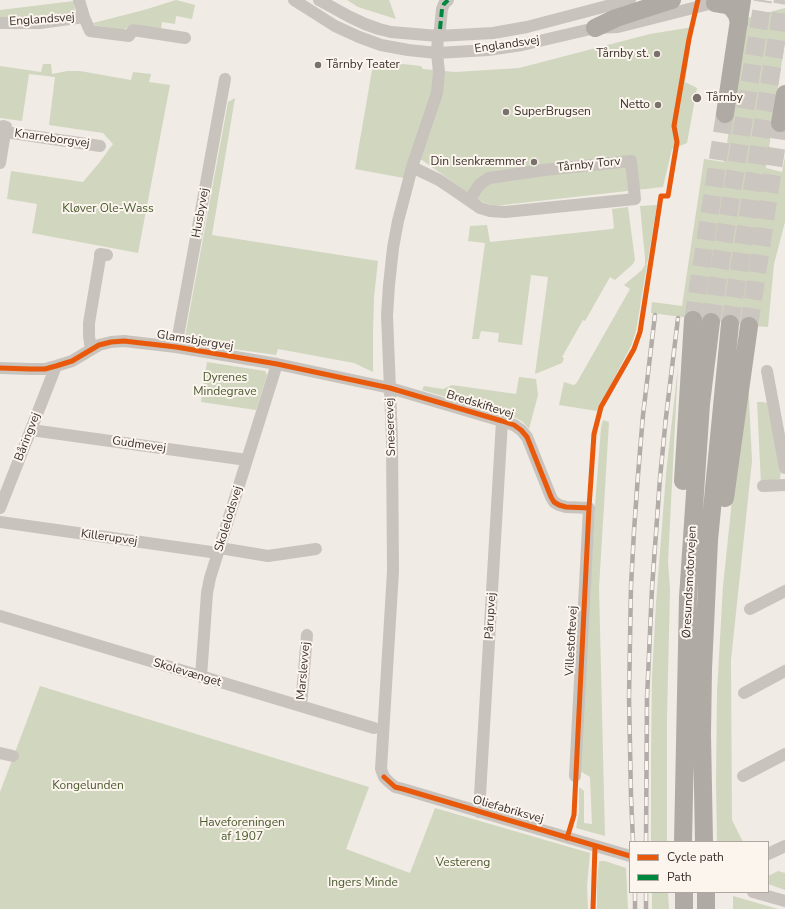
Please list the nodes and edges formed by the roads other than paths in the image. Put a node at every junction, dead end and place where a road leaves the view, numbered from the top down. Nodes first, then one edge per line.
1 (79, 0) edge
2 (294, 0) edge
3 (319, 0) edge
4 (448, 0) edge
5 (630, 0) edge
6 (672, 0) edge
7 (742, 0) edge
8 (721, 2) edge
9 (84, 17) junction
10 (0, 22) edge
11 (739, 23) junction
12 (595, 28) junction
13 (438, 36) junction
14 (185, 38) dead end
15 (437, 53) junction
16 (225, 79) dead end
17 (785, 94) edge
18 (725, 114) tunnel mouth
19 (780, 123) tunnel mouth
20 (2, 129) edge
21 (100, 146) dead end
22 (0, 163) edge
23 (412, 167) junction
24 (469, 200) junction
25 (107, 255) dead end
26 (693, 320) tunnel mouth
27 (711, 322) tunnel mouth
28 (730, 324) tunnel mouth
29 (749, 326) tunnel mouth
30 (176, 347) junction
31 (91, 350) junction
32 (277, 364) junction
33 (56, 366) junction
34 (0, 368) edge
35 (767, 371) dead end
36 (390, 388) junction
37 (502, 421) junction
38 (31, 430) junction
39 (247, 460) junction
40 (785, 468) edge
41 (785, 485) edge
42 (763, 486) dead end
43 (0, 508) edge
44 (589, 508) joint
45 (0, 522) edge
46 (316, 548) dead end
47 (219, 550) junction
48 (785, 591) edge
49 (750, 609) dead end
50 (0, 616) edge
51 (307, 635) dead end
52 (785, 671) edge
53 (200, 677) junction
54 (744, 693) dead end
55 (301, 706) junction
56 (374, 728) dead end
57 (0, 753) edge
58 (785, 754) edge
59 (13, 756) dead end
60 (575, 776) dead end
61 (743, 776) dead end
62 (384, 777) joint
63 (479, 812) junction
64 (683, 840) edge
65 (704, 841) edge
66 (709, 841) edge
67 (785, 846) edge
68 (769, 854) edge
69 (629, 856) edge
70 (684, 893) edge
71 (756, 893) edge
72 (785, 902) edge
73 (684, 909) edge

1 - 9 street, Englandsvej
2 - 15 street, Englandsvej
3 - 13 street, Englandsvej
4 - 13 street, Sneserevej
5 - 13 street, Englandsvej
6 - 12 highway
7 - 11 highway
8 - 11 highway
8 - 12 street, Englandsvej
9 - 10 street, Englandsvej
9 - 14 street, Englandsvej
11 - 18 highway
12 - 15 street, Englandsvej
13 - 15 street, Sneserevej
15 - 23 street, Sneserevej
16 - 30 street, Husbyvej
17 - 19 highway
20 - 21 street, Knarreborgvej
20 - 22 street, Knarreborgvej
23 - 24 street, Tårnby Torv
23 - 36 street, Sneserevej
24 - 24 street, Tårnby Torv
25 - 31 street
26 - 64 highway
27 - 64 highway, Øresundsmotorvejen
28 - 65 highway, Øresundsmotorvejen
29 - 66 highway
30 - 31 street, Glamsbjergvej
30 - 32 street, Glamsbjergvej
31 - 33 street, Glamsbjergvej
32 - 36 street, Glamsbjergvej
32 - 39 street, Skolelodsvej
33 - 34 street, Glamsbjergvej
33 - 38 street, Båringvej
35 - 40 street
36 - 37 street, Bredskiftevej
36 - 62 street, Sneserevej
37 - 44 street, Bredskiftevej
37 - 63 street, Pårupvej
38 - 39 street, Gudmevej
38 - 43 street, Båringvej
39 - 47 street, Skolelodsvej
41 - 42 street
44 - 60 street, Villestoftevej
45 - 47 street, Killerupvej
46 - 47 street, Killerupvej
47 - 53 street, Skolelodsvej
48 - 49 street
50 - 53 street, Skolevænget
51 - 55 street, Marslevvej
52 - 54 street
53 - 55 street, Skolevænget
55 - 56 street, Skolevænget
57 - 59 street
58 - 61 street
62 - 63 street, Oliefabriksvej
63 - 69 street, Oliefabriksvej
67 - 68 street
70 - 73 highway
71 - 72 street

